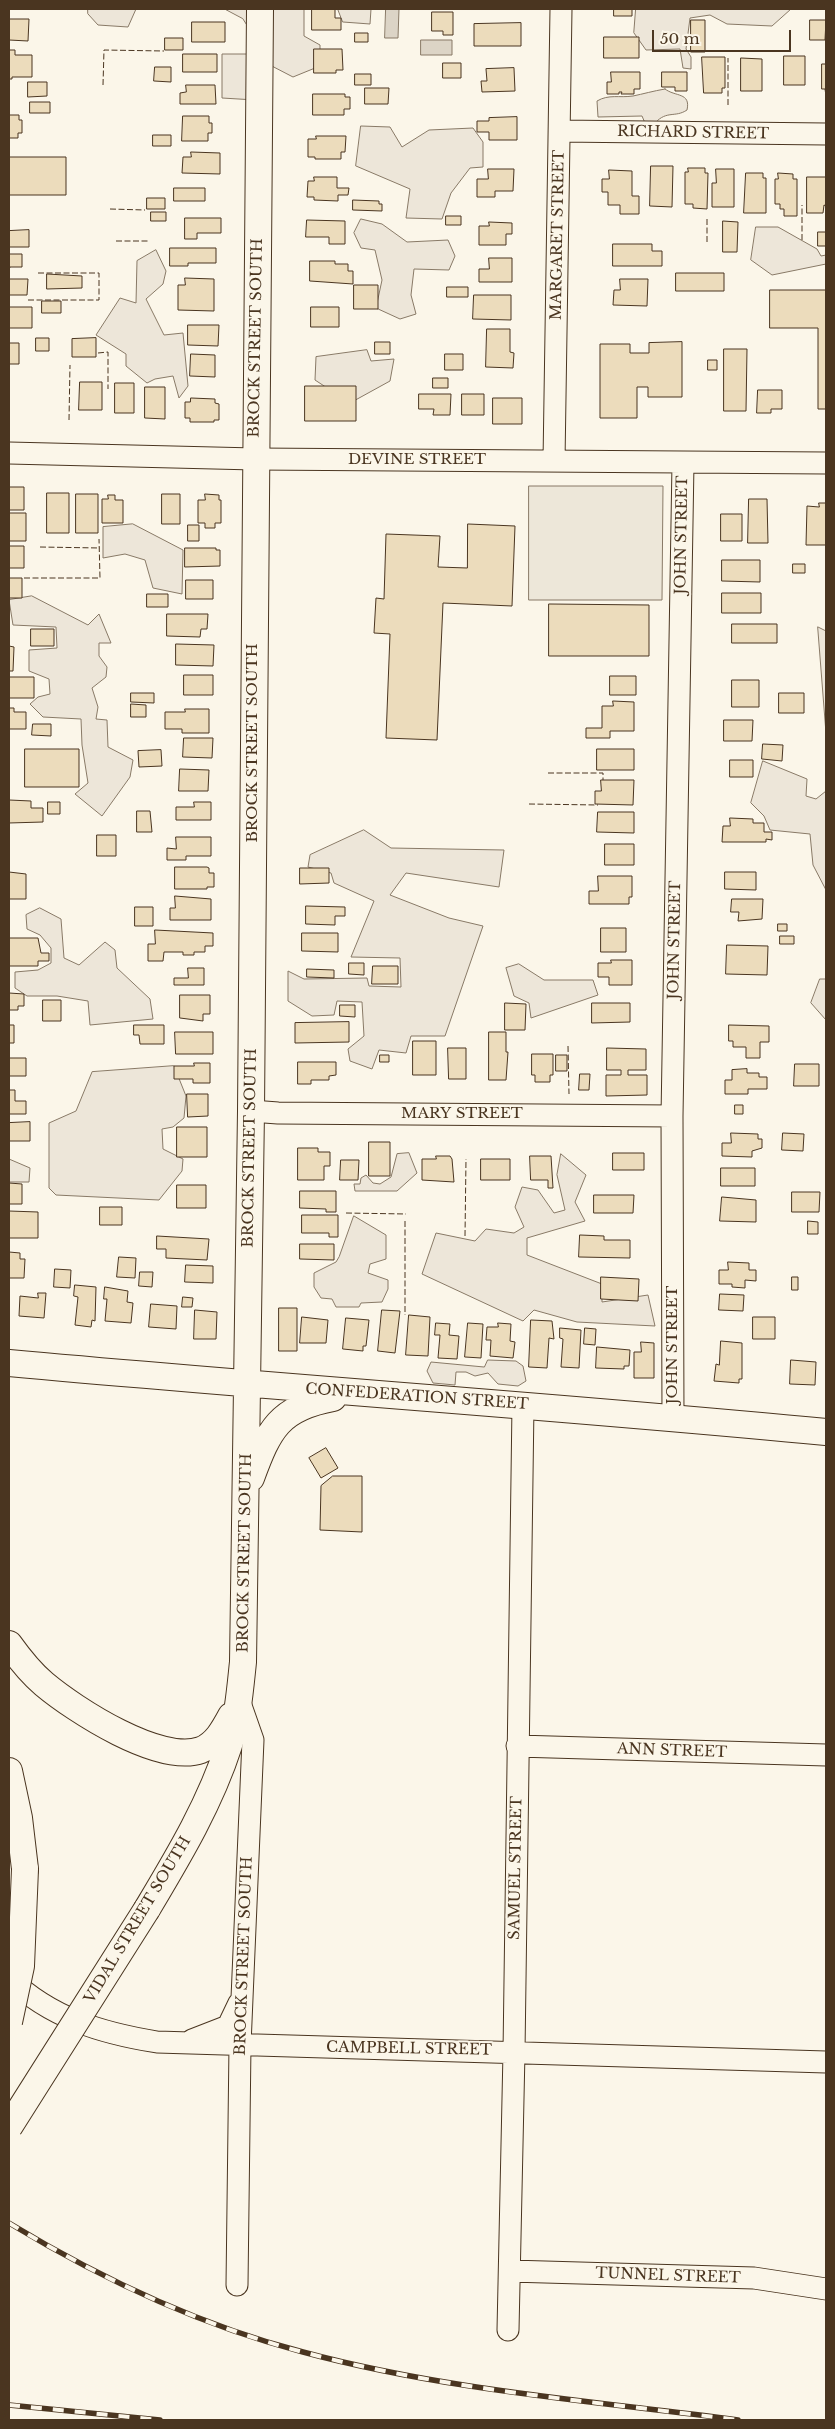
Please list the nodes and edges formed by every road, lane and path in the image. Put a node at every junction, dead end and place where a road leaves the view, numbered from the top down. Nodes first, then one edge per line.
1 (260, 9) edge
2 (561, 9) edge
3 (560, 131) junction
4 (826, 134) edge
5 (9, 453) edge
6 (255, 459) junction
7 (554, 461) junction
8 (683, 463) junction
9 (826, 464) edge
10 (251, 1111) junction
11 (672, 1116) junction
12 (9, 1363) edge
13 (248, 1385) junction
14 (366, 1394) junction
15 (523, 1405) junction
16 (673, 1417) junction
17 (826, 1432) edge
18 (245, 1496) junction
19 (9, 1644) edge
20 (239, 1700) junction
21 (517, 1746) junction
22 (826, 1755) edge
23 (9, 1771) edge
24 (9, 1978) edge
25 (242, 1994) junction
26 (9, 2022) edge
27 (179, 2044) junction
28 (240, 2045) junction
29 (514, 2052) junction
30 (826, 2062) edge
31 (9, 2127) edge
32 (510, 2272) junction
33 (237, 2285) dead end
34 (826, 2289) edge
35 (508, 2330) dead end

1 - 6 main road, BROCK STREET SOUTH
2 - 3 street, MARGARET STREET
3 - 4 street, RICHARD STREET
3 - 7 street, MARGARET STREET
5 - 6 street, DEVINE STREET
6 - 7 street, DEVINE STREET
6 - 10 main road, BROCK STREET SOUTH
7 - 8 street, DEVINE STREET
8 - 9 street, DEVINE STREET
8 - 11 street, JOHN STREET
10 - 11 street, MARY STREET
10 - 13 main road, BROCK STREET SOUTH
11 - 16 street, JOHN STREET
12 - 13 main road, CONFEDERATION STREET
13 - 14 main road, CONFEDERATION STREET
13 - 18 main road, BROCK STREET SOUTH
14 - 15 main road, CONFEDERATION STREET
14 - 18 main road
15 - 16 main road, CONFEDERATION STREET
15 - 21 street, SAMUEL STREET
16 - 17 main road, CONFEDERATION STREET
18 - 20 main road, BROCK STREET SOUTH
19 - 20 main road
20 - 25 street, BROCK STREET SOUTH
20 - 31 main road, VIDAL STREET SOUTH, bridge
21 - 22 street, ANN STREET
21 - 29 street, SAMUEL STREET
23 - 26 main road, bridge
24 - 27 street, CAMPBELL STREET
25 - 27 street
25 - 28 street, BROCK STREET SOUTH
27 - 28 street, CAMPBELL STREET
28 - 29 street, CAMPBELL STREET
28 - 33 street, BROCK STREET SOUTH
29 - 30 street, CAMPBELL STREET
29 - 32 street, SAMUEL STREET
32 - 34 street, TUNNEL STREET
32 - 35 street, SAMUEL STREET

